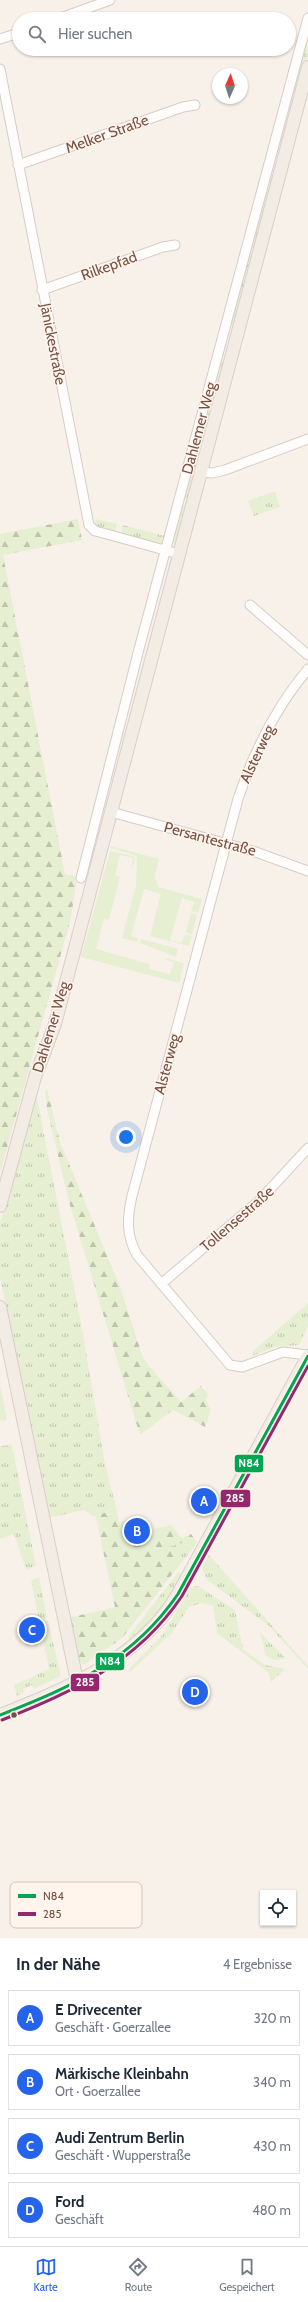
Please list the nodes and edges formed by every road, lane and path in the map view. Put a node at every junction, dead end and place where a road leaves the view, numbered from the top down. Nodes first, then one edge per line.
1 (110, 0) edge
2 (77, 12) edge
3 (308, 18) edge
4 (306, 33) edge
5 (12, 36) edge
6 (0, 40) edge
7 (308, 67) edge
8 (0, 69) edge
9 (291, 81) junction
10 (305, 86) edge
11 (195, 105) dead end
12 (280, 125) junction
13 (292, 128) junction
14 (273, 151) junction
15 (285, 154) junction
16 (18, 165) junction
17 (261, 195) junction
18 (273, 198) junction
19 (175, 245) dead end
20 (246, 250) junction
21 (259, 253) junction
22 (42, 290) junction
23 (225, 327) junction
24 (238, 331) junction
25 (218, 356) junction
26 (230, 360) junction
27 (308, 439) edge
28 (201, 472) junction
29 (180, 500) junction
30 (192, 504) junction
31 (166, 551) junction
32 (179, 554) junction
33 (156, 586) junction
34 (170, 590) junction
35 (152, 603) junction
36 (165, 606) junction
37 (250, 606) dead end
38 (145, 626) junction
39 (159, 630) junction
40 (139, 649) junction
41 (153, 653) junction
42 (308, 655) edge
43 (136, 662) junction
44 (150, 666) junction
45 (308, 669) edge
46 (120, 723) junction
47 (134, 727) junction
48 (103, 788) junction
49 (116, 791) junction
50 (111, 812) junction
51 (226, 843) junction
52 (89, 845) junction
53 (101, 848) junction
54 (308, 871) edge
55 (81, 878) dead end
56 (308, 1148) edge
57 (0, 1206) edge
58 (161, 1284) junction
59 (0, 1307) edge
60 (308, 1356) edge
61 (77, 1681) junction
62 (0, 1715) edge

1 - 2 street
3 - 4 street, Dahlemer Weg
4 - 9 street, Dahlemer Weg
5 - 6 street
7 - 10 main road, Dahlemer Weg
8 - 16 street, Jänickestraße
9 - 10 street
9 - 12 street, Dahlemer Weg
10 - 13 main road, Dahlemer Weg
11 - 16 street, Melker Straße
12 - 13 street
12 - 14 street, Dahlemer Weg
13 - 15 main road, Dahlemer Weg
14 - 15 street
14 - 17 street, Dahlemer Weg
15 - 18 main road, Dahlemer Weg
16 - 22 street, Jänickestraße
17 - 18 street
17 - 20 street, Dahlemer Weg
18 - 21 main road, Dahlemer Weg
19 - 22 street, Rilkepfad
20 - 21 street
20 - 23 street, Dahlemer Weg
21 - 24 main road, Dahlemer Weg
22 - 31 street, Jänickestraße
23 - 24 street
23 - 25 street, Dahlemer Weg
24 - 26 main road, Dahlemer Weg
25 - 26 street
25 - 29 street, Dahlemer Weg
26 - 28 main road, Dahlemer Weg
27 - 28 street
28 - 30 main road, Dahlemer Weg
29 - 30 street
29 - 31 street, Dahlemer Weg
30 - 32 main road, Dahlemer Weg
31 - 32 street, Jänickestraße
31 - 33 street, Dahlemer Weg
32 - 34 main road, Dahlemer Weg
33 - 34 street
33 - 35 street, Dahlemer Weg
34 - 36 main road, Dahlemer Weg
35 - 36 street
35 - 38 street, Dahlemer Weg
36 - 39 main road, Dahlemer Weg
37 - 42 street
38 - 39 street
38 - 40 street, Dahlemer Weg
39 - 41 main road, Dahlemer Weg
40 - 41 street
40 - 43 street, Dahlemer Weg
41 - 44 main road, Dahlemer Weg
43 - 44 street
43 - 46 street, Dahlemer Weg
44 - 47 main road, Dahlemer Weg
45 - 51 street, Alsterweg
46 - 47 street
46 - 48 street, Dahlemer Weg
47 - 49 main road, Dahlemer Weg
48 - 49 street
48 - 52 street, Dahlemer Weg
49 - 50 main road, Dahlemer Weg
50 - 51 street, Persantestraße
50 - 53 main road, Dahlemer Weg
51 - 54 street, Persantestraße
51 - 58 street, Alsterweg
52 - 53 street
52 - 55 street, Dahlemer Weg
53 - 57 main road, Dahlemer Weg
56 - 58 street, Tollensestraße
58 - 60 street, Alsterweg
59 - 61 main road
60 - 61 main road
61 - 62 main road

